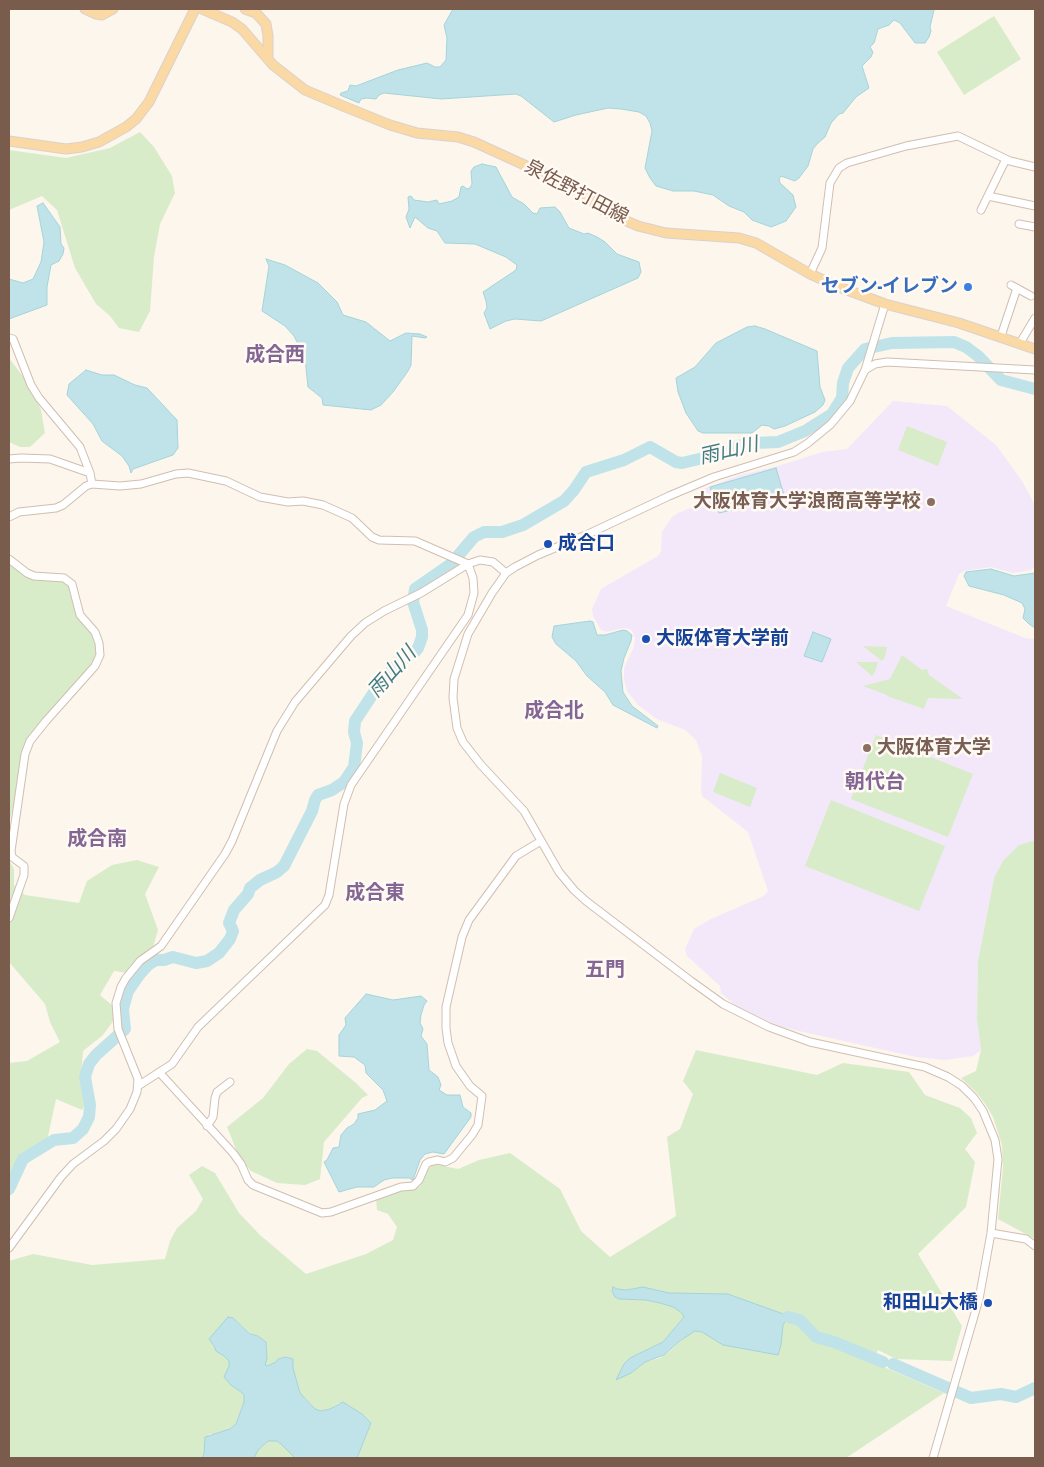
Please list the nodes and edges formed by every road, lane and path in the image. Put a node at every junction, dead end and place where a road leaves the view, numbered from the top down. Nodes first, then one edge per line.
1 (85, 9) edge
2 (113, 9) edge
3 (195, 9) edge
4 (202, 9) edge
5 (245, 9) edge
6 (268, 59) junction
7 (9, 141) edge
8 (1006, 159) junction
9 (1035, 167) edge
10 (988, 196) junction
11 (1035, 206) edge
12 (981, 210) dead end
13 (1019, 224) dead end
14 (1035, 227) edge
15 (810, 274) junction
16 (1031, 296) dead end
17 (885, 304) junction
18 (1035, 318) edge
19 (1001, 336) junction
20 (9, 338) edge
21 (1020, 343) junction
22 (1035, 349) edge
23 (865, 370) junction
24 (1035, 370) edge
25 (9, 459) edge
26 (90, 473) junction
27 (92, 484) junction
28 (9, 517) edge
29 (9, 558) edge
30 (468, 564) junction
31 (506, 573) junction
32 (541, 841) junction
33 (9, 918) edge
34 (158, 1072) junction
35 (230, 1082) dead end
36 (138, 1086) junction
37 (207, 1126) junction
38 (992, 1233) junction
39 (1035, 1246) edge
40 (9, 1248) edge
41 (933, 1458) edge

1 - 2 main road
3 - 7 main road
4 - 6 main road, 泉佐野打田線
5 - 6 main road
6 - 15 main road, 泉佐野打田線
8 - 9 street
8 - 10 street
8 - 15 street
10 - 11 street
10 - 12 street
13 - 14 street
15 - 17 main road, 泉佐野打田線
16 - 19 street
17 - 19 main road, 泉佐野打田線
17 - 23 street
18 - 21 street
19 - 21 main road, 泉佐野打田線
20 - 26 street
21 - 22 main road, 泉佐野打田線
23 - 24 street
23 - 31 street
25 - 26 street
26 - 27 street
27 - 28 street
27 - 30 street
29 - 33 street
30 - 31 street
30 - 34 street
30 - 36 street
31 - 32 street
32 - 37 street
32 - 38 street
34 - 36 street
34 - 37 street
35 - 37 street
36 - 40 street
38 - 39 street
38 - 41 street

